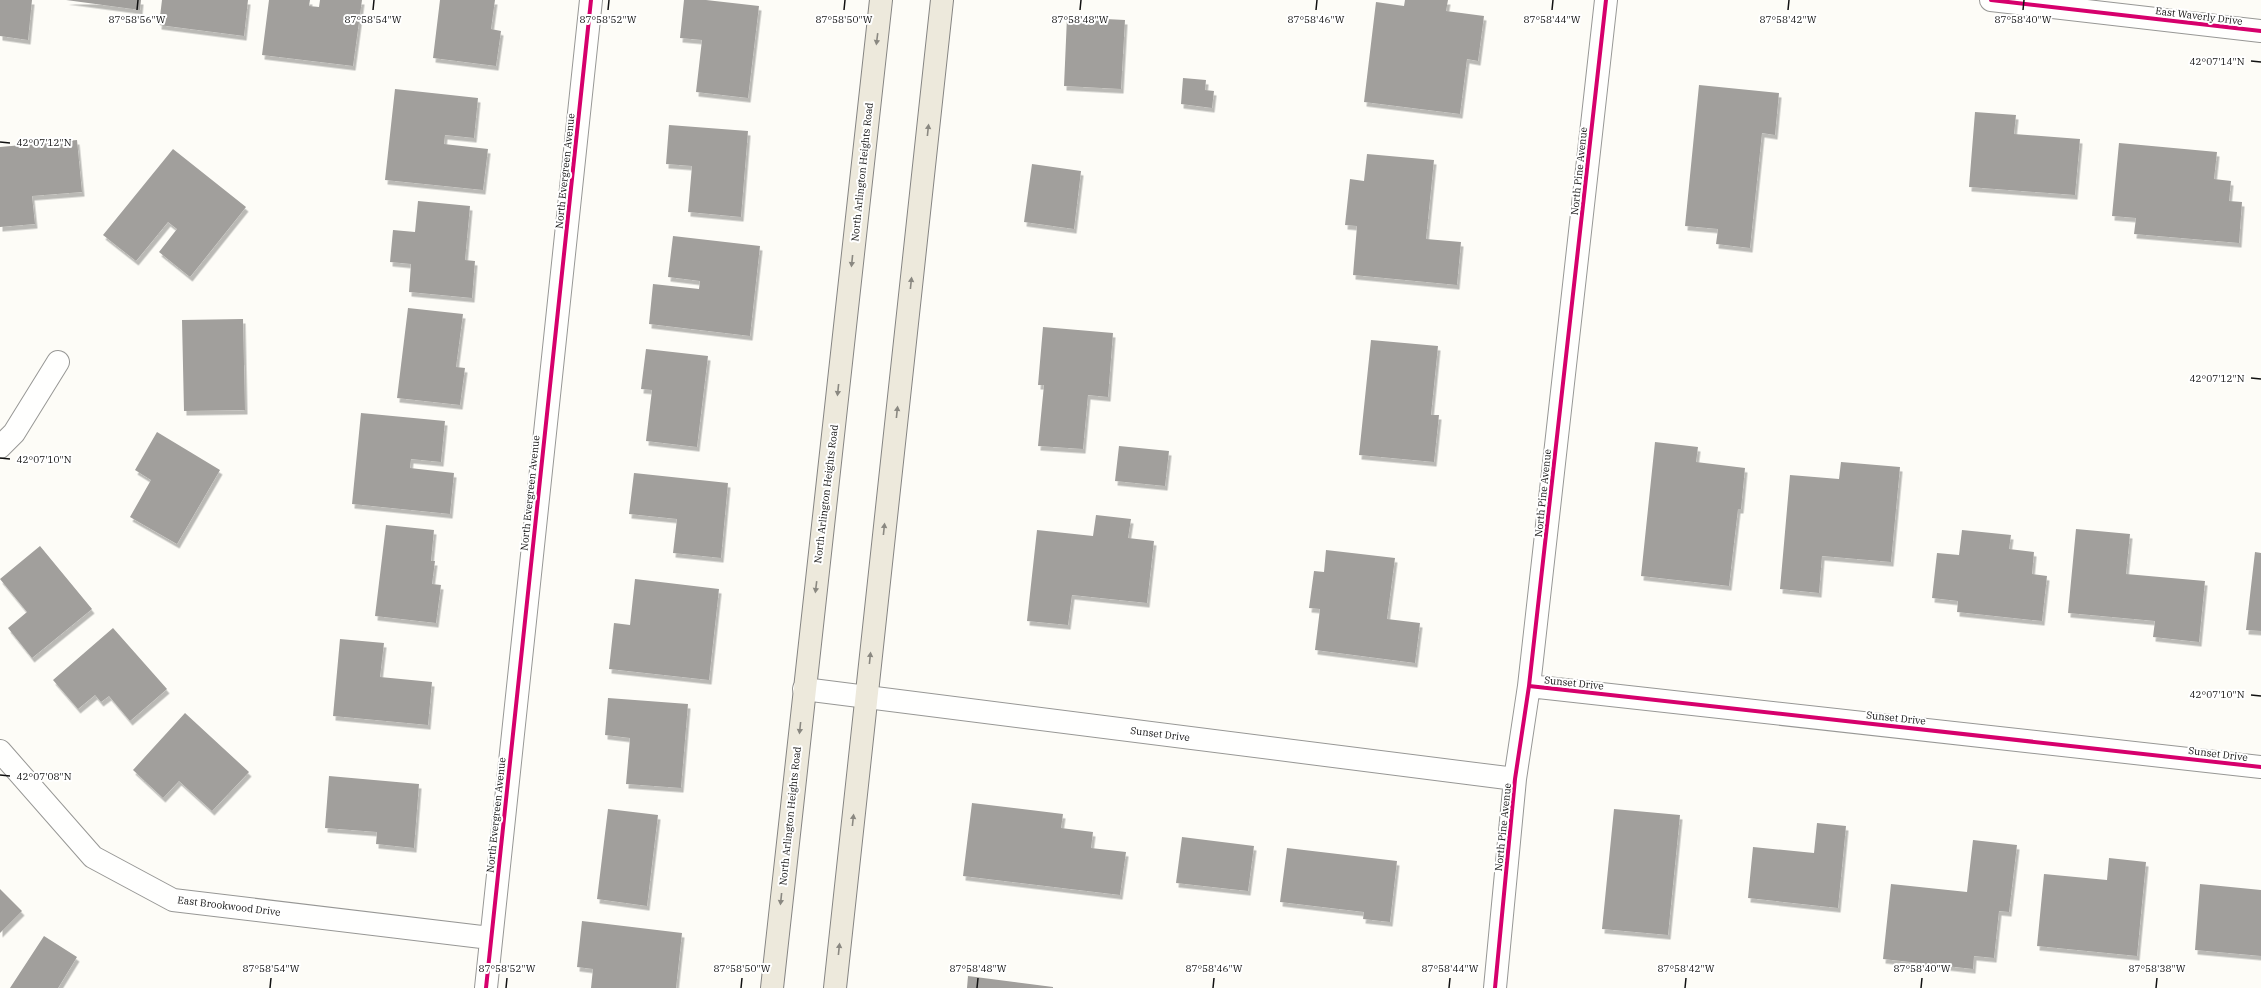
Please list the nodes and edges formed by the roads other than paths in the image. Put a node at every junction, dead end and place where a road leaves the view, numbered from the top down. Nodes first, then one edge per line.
1 (591, 0) edge
2 (881, 0) edge
3 (942, 0) edge
4 (1606, 0) edge
5 (1991, 0) edge
6 (2261, 31) edge
7 (58, 362) dead end
8 (0, 447) edge
9 (1529, 686) junction
10 (804, 689) junction
11 (866, 697) junction
12 (0, 751) edge
13 (2261, 767) edge
14 (1515, 779) junction
15 (490, 938) junction
16 (486, 988) edge
17 (772, 988) edge
18 (835, 988) edge
19 (1495, 988) edge

1 - 15 street, North Evergreen Avenue
2 -> 10 main road, North Arlington Heights Road
11 -> 3 main road
4 - 9 street, North Pine Avenue
5 - 6 street, East Waverly Drive
7 - 8 street
9 - 13 street, Sunset Drive
9 - 14 street, North Pine Avenue
10 - 11 street, Sunset Drive
10 -> 17 main road, North Arlington Heights Road
11 - 14 street, Sunset Drive
18 -> 11 main road
12 - 15 street, East Brookwood Drive
14 - 19 street, North Pine Avenue
15 - 16 street, North Evergreen Avenue

